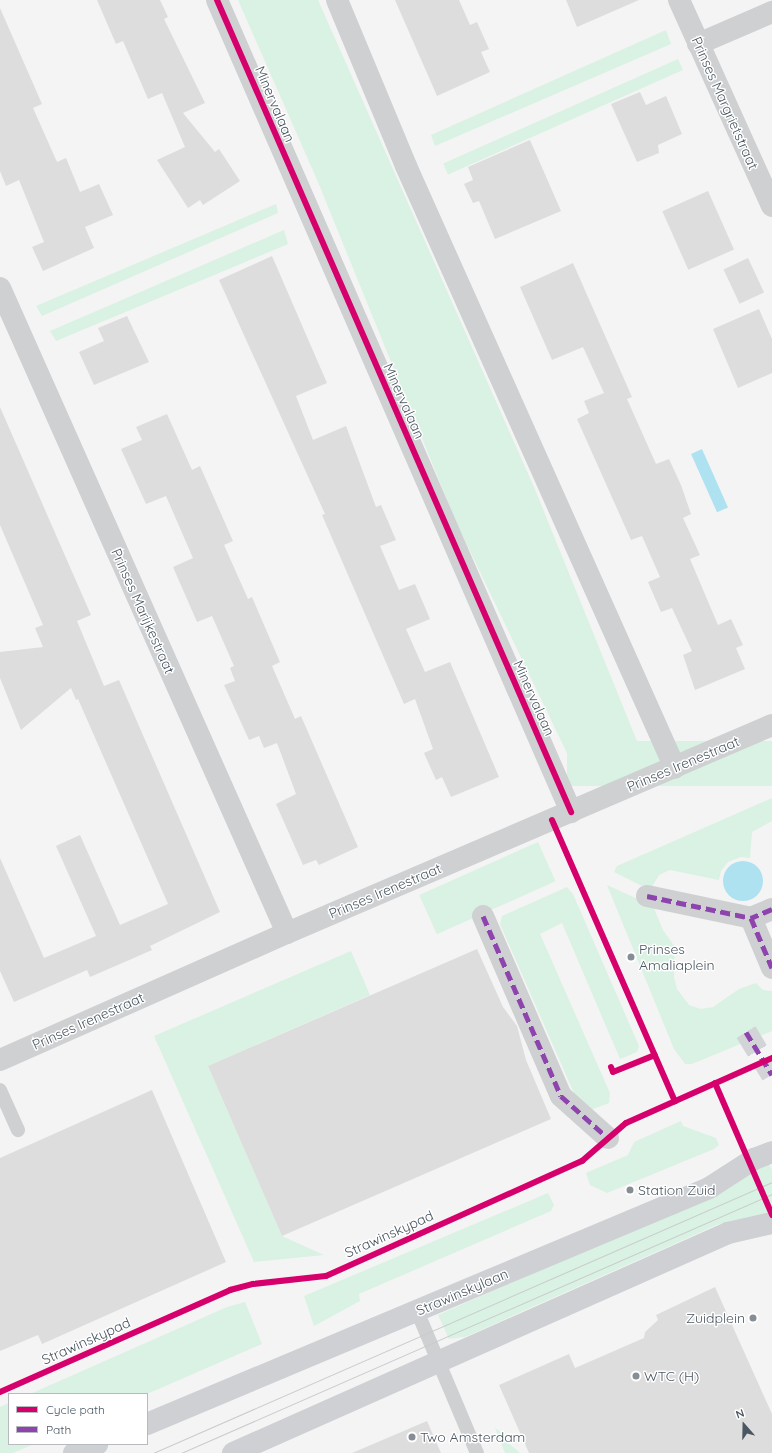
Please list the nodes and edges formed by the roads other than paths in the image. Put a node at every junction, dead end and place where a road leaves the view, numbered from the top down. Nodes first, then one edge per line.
1 (217, 0) edge
2 (337, 0) edge
3 (679, 0) edge
4 (772, 12) edge
5 (698, 44) junction
6 (772, 206) edge
7 (0, 288) edge
8 (7, 322) edge
9 (772, 725) edge
10 (675, 768) junction
11 (571, 812) junction
12 (647, 896) dead end
13 (772, 909) edge
14 (483, 916) dead end
15 (751, 918) junction
16 (287, 933) junction
17 (772, 968) edge
18 (0, 1060) edge
19 (0, 1090) edge
20 (18, 1130) dead end
21 (608, 1138) dead end
22 (772, 1152) edge
23 (765, 1225) edge
24 (417, 1311) junction
25 (438, 1361) junction
26 (148, 1424) edge
27 (233, 1453) edge
28 (477, 1453) edge

1 - 11 street, Minervalaan
2 - 10 street
3 - 5 street, Prinses Margrietstraat
4 - 5 street
5 - 6 street, Prinses Margrietstraat
7 - 8 street, Prinses Marijkestraat
8 - 16 street, Prinses Marijkestraat
9 - 10 street, Prinses Irenestraat
10 - 11 street, Prinses Irenestraat
11 - 16 street, Prinses Irenestraat
12 - 15 street
13 - 15 street
14 - 21 street
15 - 17 street
16 - 18 street, Prinses Irenestraat
19 - 20 lane
22 - 24 street, Strawinskylaan
23 - 25 street
24 - 25 lane
24 - 26 street, Strawinskylaan
25 - 27 street
25 - 28 lane

